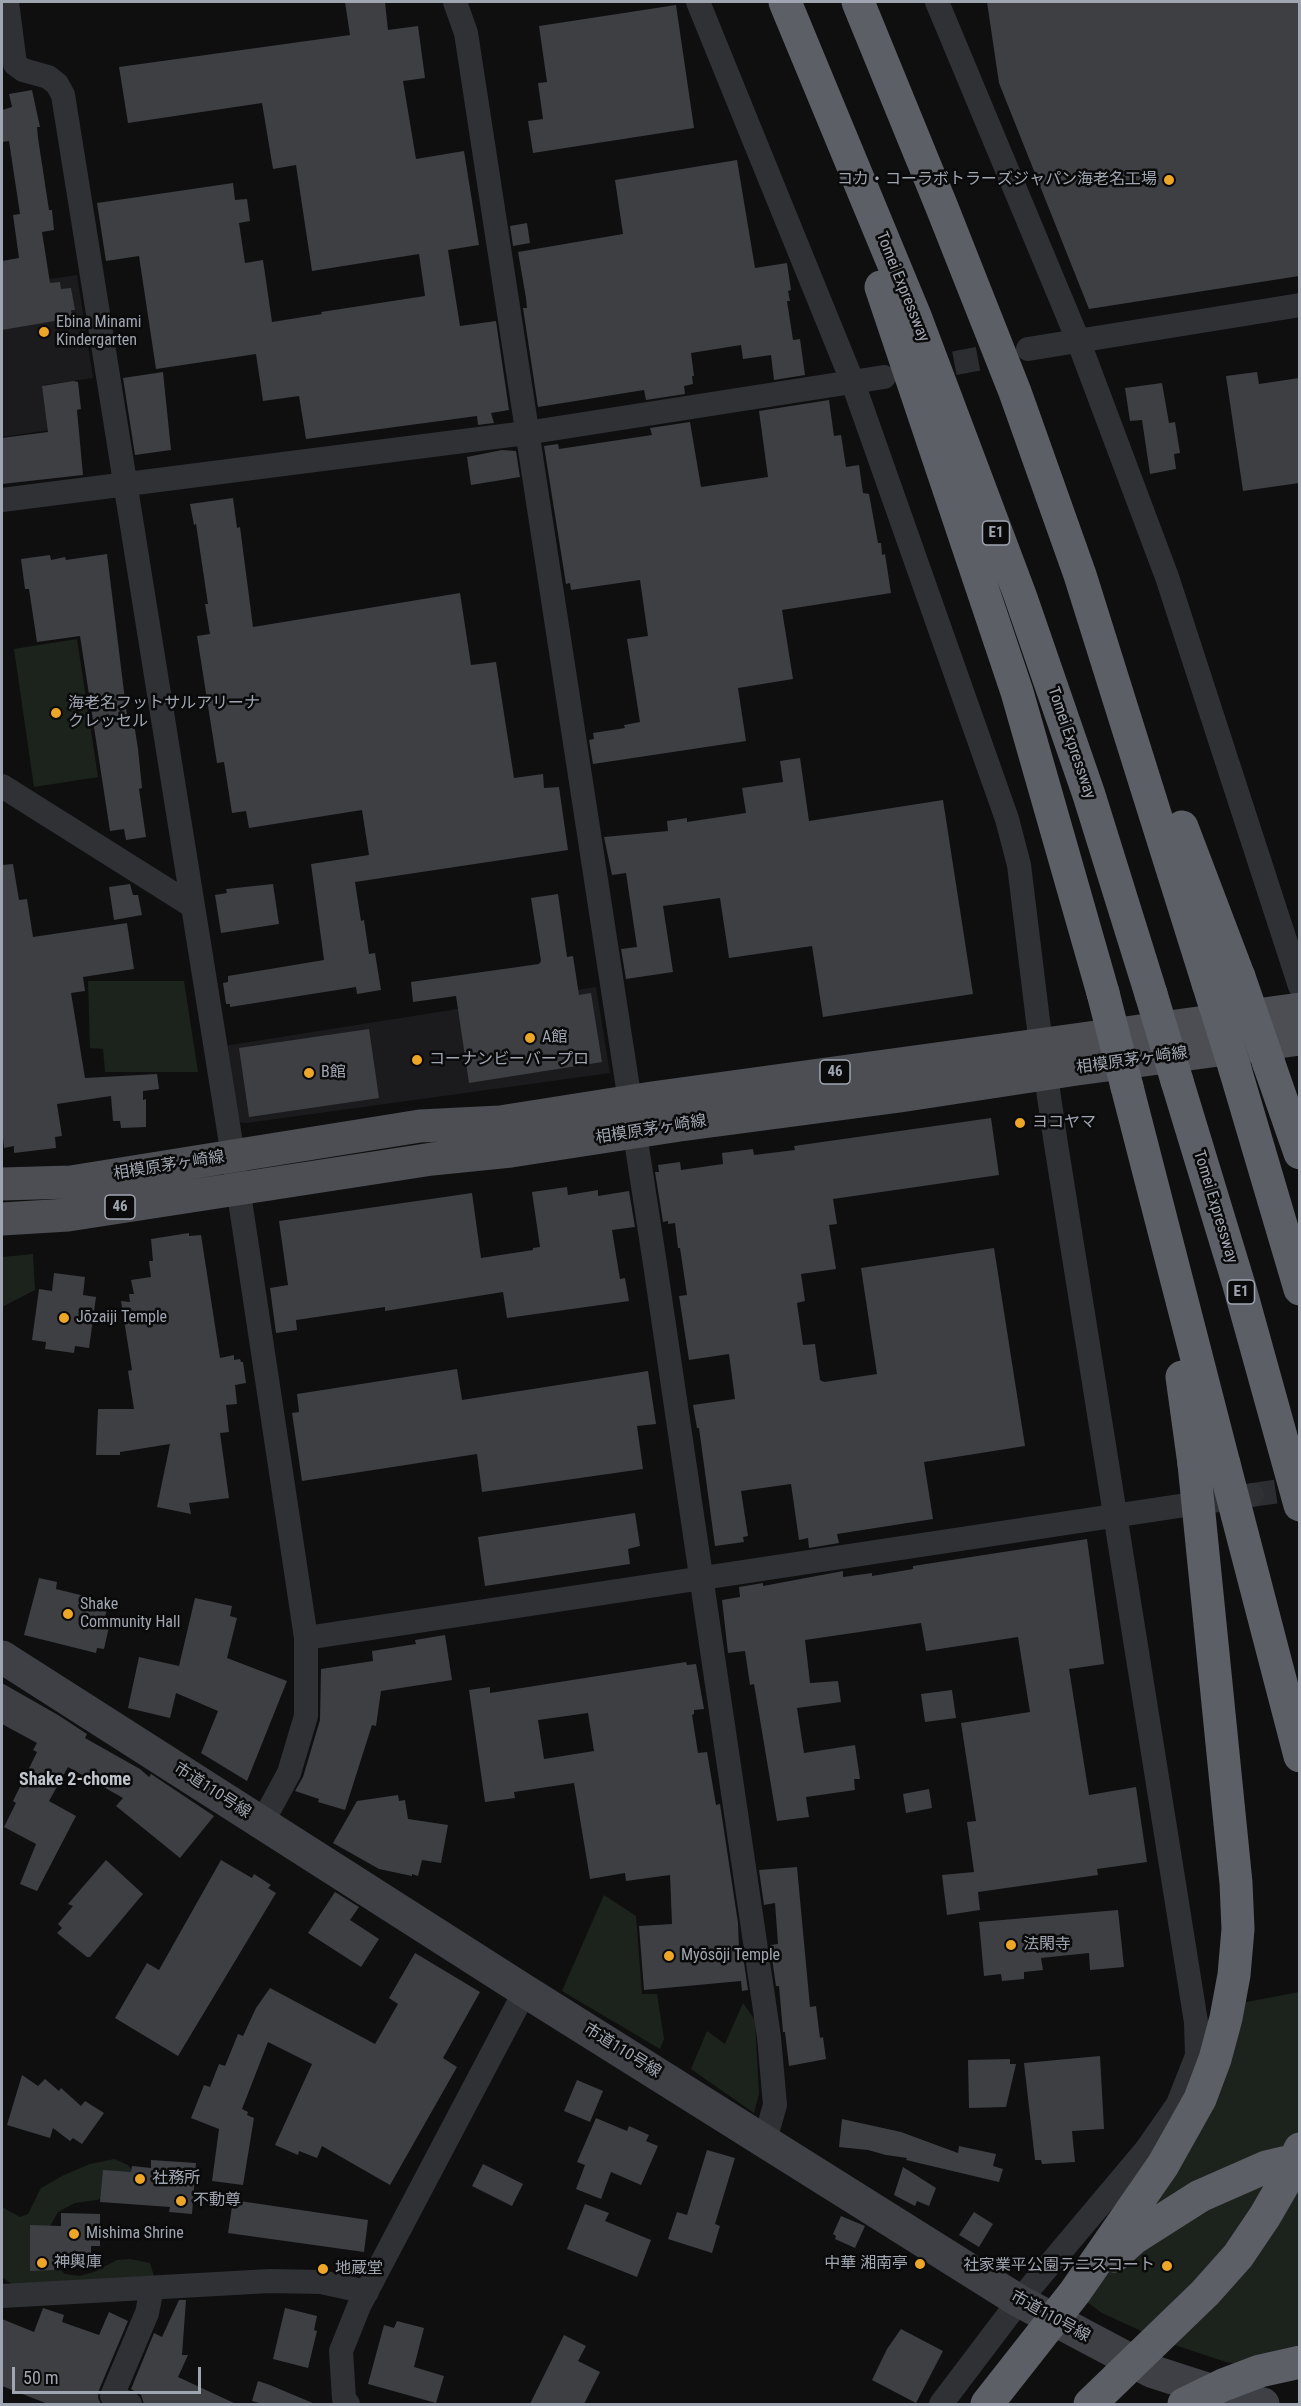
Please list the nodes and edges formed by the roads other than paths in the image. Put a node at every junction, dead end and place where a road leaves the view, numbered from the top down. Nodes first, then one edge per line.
1 (7, 2) edge
2 (455, 2) edge
3 (698, 2) edge
4 (785, 2) edge
5 (858, 2) edge
6 (937, 2) edge
7 (818, 81) junction
8 (1299, 306) edge
9 (1078, 340) junction
10 (1028, 349) tunnel mouth
11 (884, 377) dead end
12 (853, 382) junction
13 (526, 433) junction
14 (124, 485) junction
15 (2, 500) edge
16 (2, 786) edge
17 (191, 905) junction
18 (1224, 980) junction
19 (1299, 986) edge
20 (1299, 1009) edge
21 (1299, 1039) edge
22 (1044, 1059) junction
23 (632, 1117) junction
24 (1299, 1153) edge
25 (235, 1172) junction
26 (2, 1184) edge
27 (2, 1219) edge
28 (1299, 1289) edge
29 (1209, 1464) junction
30 (1252, 1495) tunnel mouth
31 (1299, 1505) edge
32 (1114, 1515) junction
33 (699, 1578) junction
34 (306, 1638) junction
35 (2, 1658) edge
36 (1299, 1756) edge
37 (262, 1823) junction
38 (525, 1991) junction
39 (765, 2140) junction
40 (1299, 2149) edge
41 (1299, 2159) edge
42 (152, 2288) junction
43 (367, 2292) junction
44 (1075, 2292) junction
45 (2, 2296) edge
46 (1019, 2301) junction
47 (1299, 2362) edge
48 (117, 2402) edge
49 (348, 2404) edge
50 (941, 2404) edge
51 (987, 2404) edge
52 (1090, 2404) edge
53 (1184, 2404) edge
54 (1263, 2404) edge

1 - 14 street
2 - 13 street
3 - 12 street
4 - 7 highway, Tomei Expressway / E1
5 - 18 highway
6 - 9 street
7 - 29 highway, bridge
7 - 31 highway, Tomei Expressway / E1, bridge
8 - 9 street
9 - 10 street
9 - 19 street
11 - 12 street
12 - 13 street
12 - 22 street
13 - 14 street
13 - 23 street
14 - 15 street
14 - 17 street
16 - 17 street
17 - 25 street
18 - 24 highway, bridge
18 - 28 highway, bridge
20 - 22 main road, 相模原茅ヶ崎線 / 46
21 - 22 main road, 相模原茅ヶ崎線 / 46
22 - 23 main road, 相模原茅ヶ崎線 / 46
22 - 32 street
23 - 25 main road, 相模原茅ヶ崎線 / 46
23 - 33 street
25 - 26 main road, 相模原茅ヶ崎線 / 46
25 - 27 main road, 相模原茅ヶ崎線 / 46
25 - 34 street
29 - 36 highway, bridge
29 - 44 highway, bridge
30 - 32 street
32 - 33 street
32 - 46 street
33 - 34 street
33 - 39 street
34 - 37 street
35 - 37 street, 市道110号線
37 - 38 street, 市道110号線
38 - 39 street, 市道110号線
38 - 43 street
39 - 46 street, 市道110号線
40 - 52 highway, bridge
41 - 44 highway, bridge
42 - 43 street
42 - 45 street
42 - 48 street
43 - 49 street
44 - 51 highway, bridge
46 - 50 street
46 - 54 street, 市道110号線
47 - 53 highway, bridge

